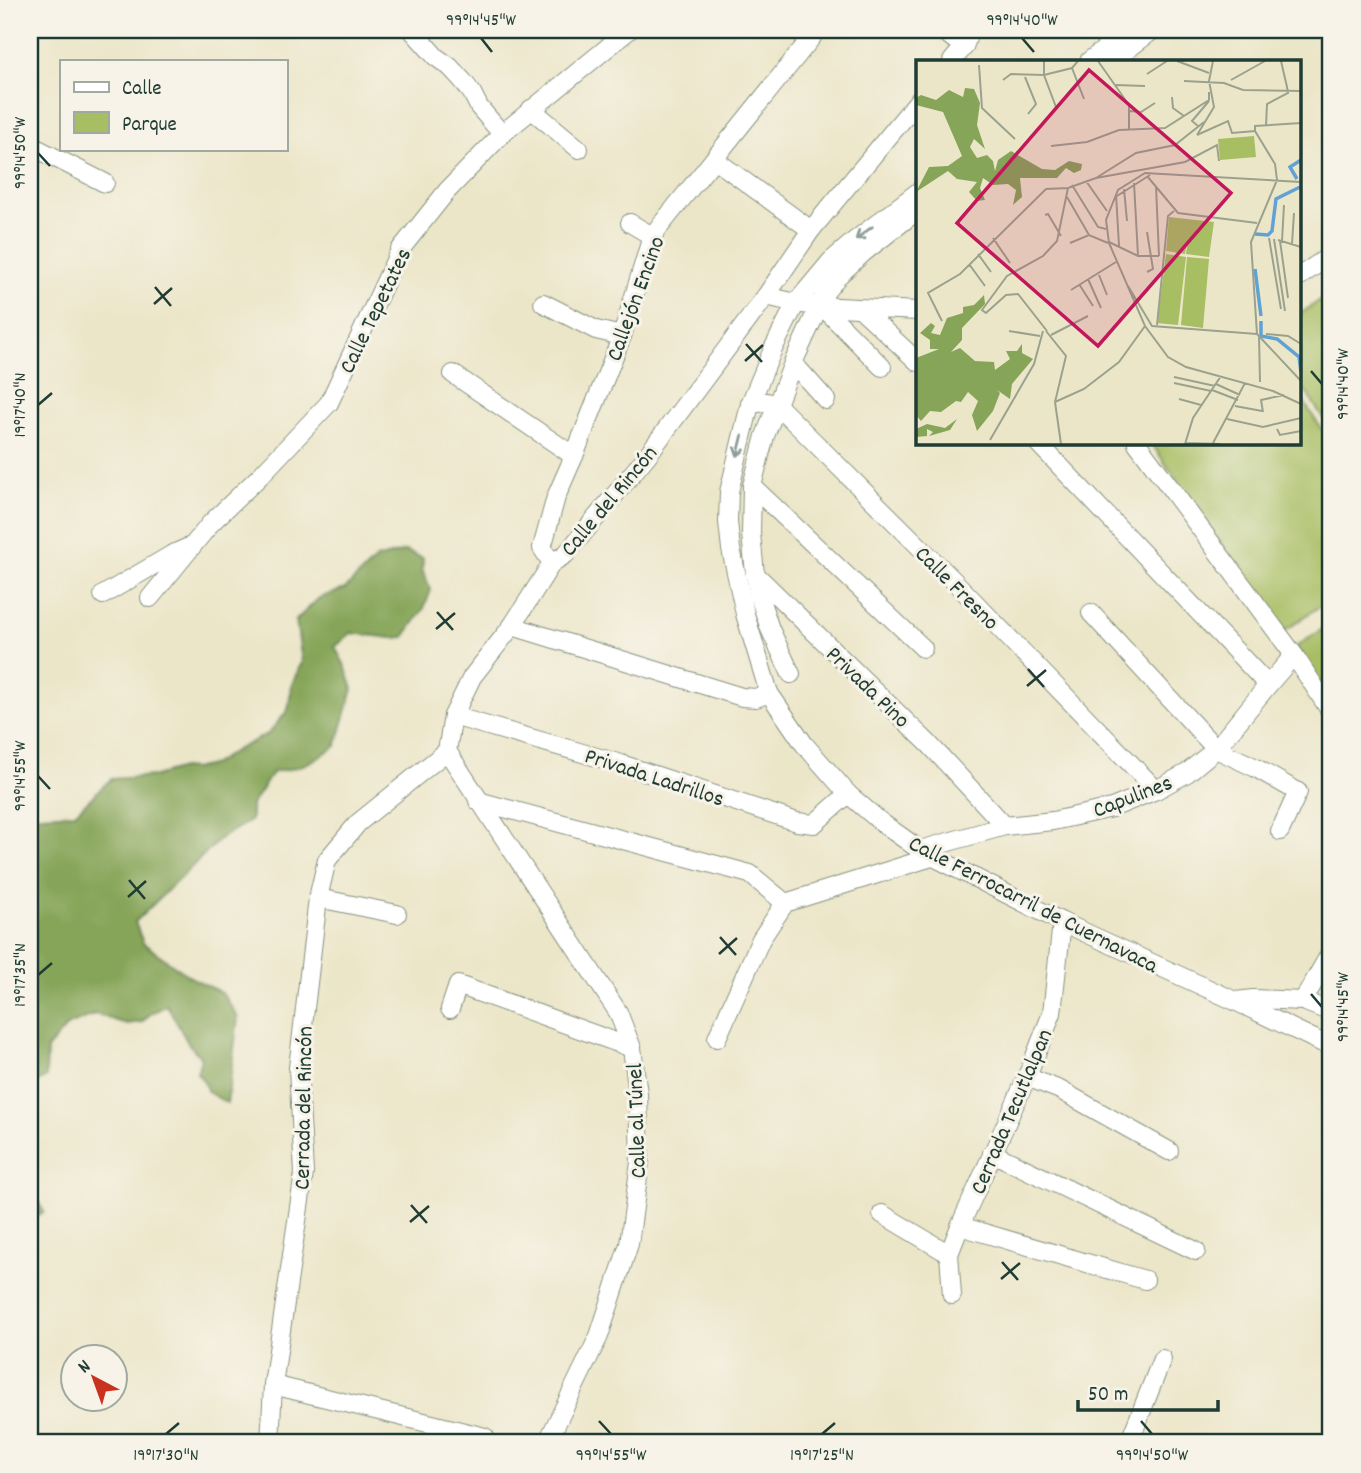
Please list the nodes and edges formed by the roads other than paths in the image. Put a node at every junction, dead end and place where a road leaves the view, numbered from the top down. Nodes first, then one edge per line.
1 (629, 30) edge
2 (815, 30) edge
3 (942, 30) edge
4 (1130, 30) edge
5 (1153, 30) edge
6 (416, 31) edge
7 (967, 38) edge
8 (953, 60) edge
9 (1090, 60) edge
10 (1113, 60) edge
11 (916, 103) edge
12 (531, 109) junction
13 (502, 134) junction
14 (30, 145) edge
15 (579, 149) dead end
16 (714, 159) junction
17 (105, 183) dead end
18 (916, 194) edge
19 (916, 212) edge
20 (630, 223) dead end
21 (811, 230) junction
22 (652, 236) junction
23 (1331, 255) edge
24 (1302, 275) edge
25 (766, 296) junction
26 (543, 303) dead end
27 (796, 303) junction
28 (820, 306) junction
29 (860, 308) junction
30 (916, 312) edge
31 (622, 336) junction
32 (916, 360) edge
33 (793, 363) junction
34 (882, 367) dead end
35 (453, 374) dead end
36 (826, 400) dead end
37 (750, 404) junction
38 (778, 405) junction
39 (1039, 444) edge
40 (1138, 444) edge
41 (575, 456) junction
42 (752, 486) junction
43 (193, 546) junction
44 (731, 549) junction
45 (552, 563) junction
46 (755, 574) junction
47 (103, 596) dead end
48 (150, 598) dead end
49 (1091, 613) dead end
50 (513, 626) junction
51 (923, 648) dead end
52 (1294, 655) junction
53 (791, 674) dead end
54 (1268, 685) junction
55 (769, 694) junction
56 (1331, 712) edge
57 (453, 716) junction
58 (1216, 750) junction
59 (447, 751) junction
60 (1156, 790) junction
61 (848, 794) junction
62 (478, 801) junction
63 (1005, 826) junction
64 (1280, 831) dead end
65 (926, 853) junction
66 (318, 898) junction
67 (785, 903) junction
68 (397, 914) dead end
69 (1062, 922) junction
70 (1331, 953) edge
71 (1235, 1001) junction
72 (1303, 1001) junction
73 (450, 1009) dead end
74 (1331, 1012) edge
75 (717, 1038) dead end
76 (1331, 1047) edge
77 (632, 1048) junction
78 (1027, 1077) junction
79 (1169, 1151) dead end
80 (992, 1153) junction
81 (882, 1214) dead end
82 (960, 1226) junction
83 (1196, 1251) dead end
84 (949, 1254) junction
85 (1145, 1280) dead end
86 (952, 1296) dead end
87 (1162, 1359) dead end
88 (273, 1385) junction
89 (485, 1437) dead end
90 (270, 1443) edge
91 (547, 1443) edge
92 (1129, 1443) edge

1 - 12 street, Calle Tepetates
2 - 16 street, Callejón Encino
3 - 7 street
4 - 9 street
5 - 10 street
6 - 13 street
7 - 8 street
11 - 21 street, Calle del Rincón
12 - 13 street, Calle Tepetates
12 - 15 street
13 - 43 street, Calle Tepetates
14 - 17 street
16 - 21 street
16 - 22 street, Callejón Encino
18 -> 27 street, Calle Ferrocarril de Cuernavaca
19 - 28 street
20 - 22 street
21 - 25 street, Calle del Rincón
22 - 31 street, Callejón Encino
23 - 24 street
25 - 27 street
25 - 45 street, Calle del Rincón
26 - 31 street
27 - 28 street
27 - 37 street, Calle Ferrocarril de Cuernavaca
28 - 29 street
28 - 33 street
28 - 34 street
29 - 30 street
29 - 32 street
31 - 41 street, Callejón Encino
33 - 36 street
33 - 38 street
35 - 41 street
37 - 38 street
37 -> 44 street, Calle Ferrocarril de Cuernavaca
38 - 42 street
38 - 60 street, Calle Fresno
39 - 54 street
40 - 52 street
41 - 45 street, Callejón Encino
42 - 46 street
42 - 51 street
43 - 47 street, Calle Tepetates
43 - 48 street, Calle Tepetates
44 - 46 street, Privada Pino
44 - 55 street, Calle Ferrocarril de Cuernavaca
45 - 50 street, Calle del Rincón
46 - 53 street
46 - 63 street, Privada Pino
49 - 58 street
50 - 55 street
50 - 57 street, Calle del Rincón
52 - 54 street, Capulines
52 - 56 street
54 - 58 street, Capulines
55 - 61 street, Calle Ferrocarril de Cuernavaca
57 - 59 street, Calle del Rincón
57 - 61 street, Privada Ladrillos
58 - 60 street, Capulines
58 - 64 street
59 - 62 street, Calle al Túnel
59 - 66 street
60 - 63 street, Capulines
61 - 65 street, Calle Ferrocarril de Cuernavaca
62 - 67 street
62 - 77 street, Calle al Túnel
63 - 65 street, Capulines
65 - 67 street, Capulines
65 - 69 street, Calle Ferrocarril de Cuernavaca
66 - 68 street
66 - 88 street, Cerrada del Rincón
67 - 75 street
69 - 71 street, Calle Ferrocarril de Cuernavaca
69 - 78 street, Cerrada Tecutlalpan
70 - 72 street
71 - 72 street
71 - 76 street, Calle Ferrocarril de Cuernavaca
72 - 74 street
73 - 77 street
77 - 91 street, Calle al Túnel
78 - 79 street
78 - 80 street, Cerrada Tecutlalpan
80 - 82 street, Cerrada Tecutlalpan
80 - 83 street
81 - 84 street
82 - 84 street, Cerrada Tecutlalpan
82 - 85 street
84 - 86 street, Cerrada Tecutlalpan
87 - 92 street
88 - 89 street
88 - 90 street, Cerrada del Rincón

